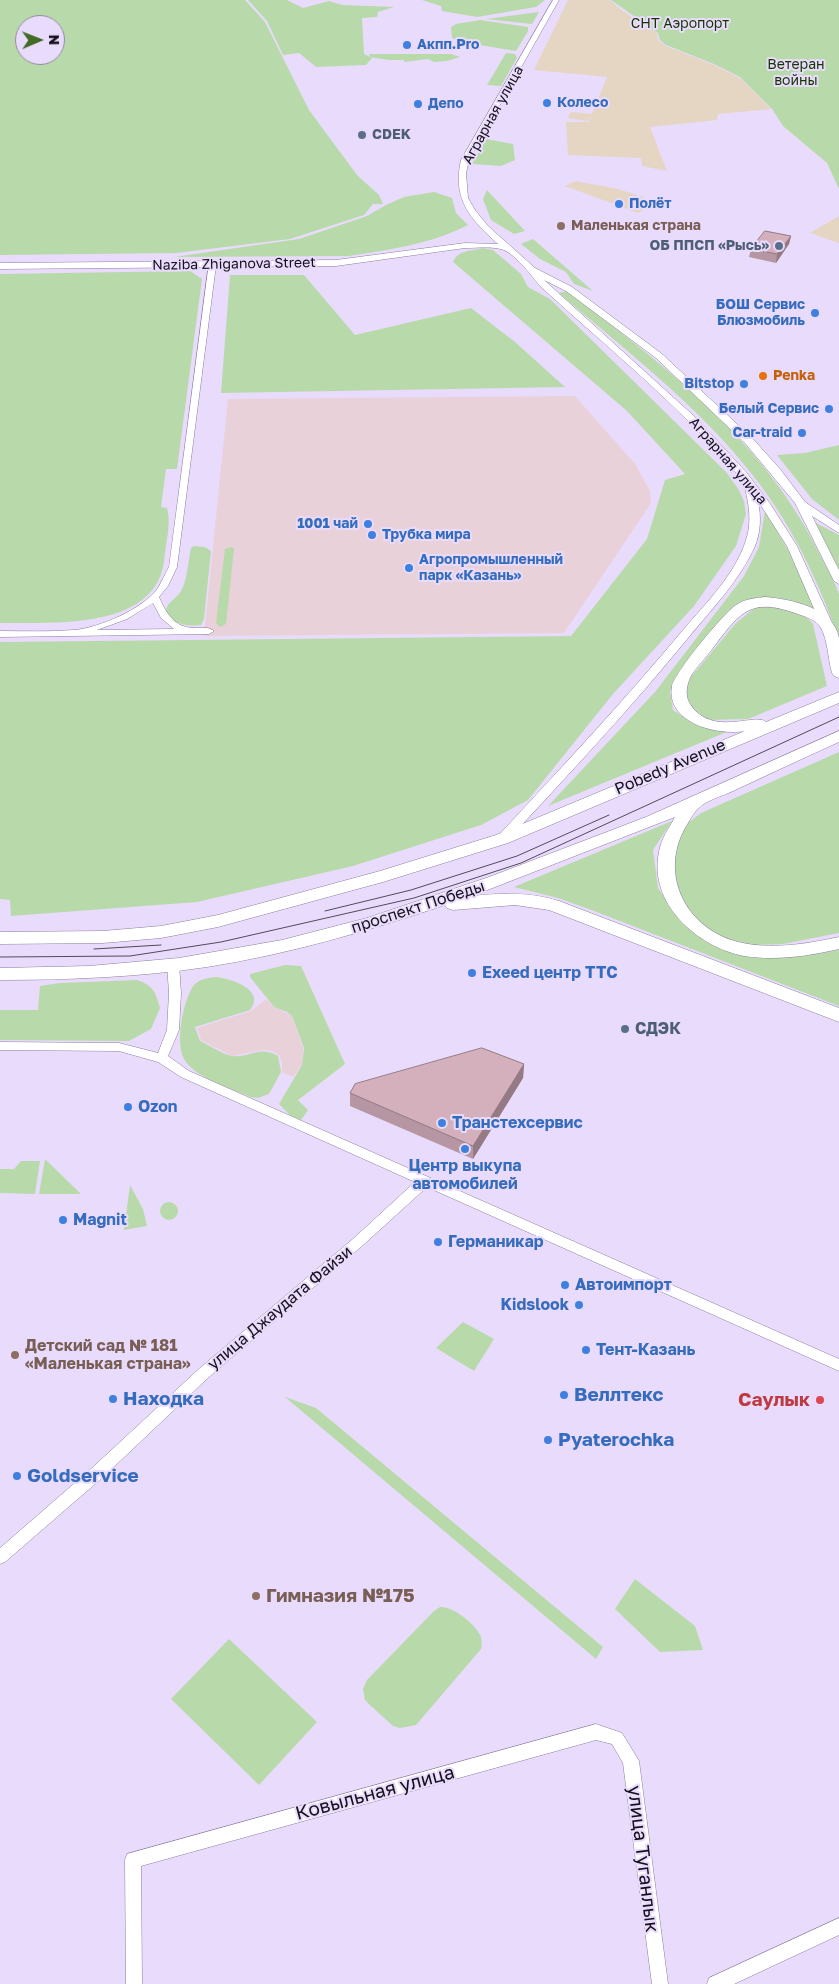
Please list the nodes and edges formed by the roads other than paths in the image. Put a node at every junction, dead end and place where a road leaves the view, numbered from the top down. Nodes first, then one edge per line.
1 (556, 0) edge
2 (485, 228) junction
3 (466, 244) junction
4 (507, 249) junction
5 (212, 265) junction
6 (0, 266) edge
7 (532, 270) junction
8 (569, 289) junction
9 (553, 294) junction
10 (748, 482) junction
11 (800, 502) junction
12 (839, 530) edge
13 (839, 581) edge
14 (154, 596) junction
15 (827, 625) junction
16 (187, 630) junction
17 (81, 631) junction
18 (209, 631) dead end
19 (0, 634) edge
20 (839, 673) edge
21 (839, 697) edge
22 (789, 718) junction
23 (839, 736) edge
24 (693, 804) junction
25 (502, 839) junction
26 (427, 907) junction
27 (0, 938) edge
28 (839, 943) edge
29 (173, 964) junction
30 (0, 974) edge
31 (839, 1015) edge
32 (0, 1046) edge
33 (162, 1058) junction
34 (426, 1180) junction
35 (839, 1365) edge
36 (0, 1557) edge
37 (618, 1738) joint
38 (839, 1926) edge
39 (134, 1984) edge
40 (660, 1984) edge
41 (715, 1984) edge

1 - 2 street, Аграрная улица
2 - 3 street
2 - 4 street, Аграрная улица
3 - 4 street, Naziba Zhiganova Street
3 - 5 street, Naziba Zhiganova Street
4 - 7 street, Аграрная улица
5 - 6 street, Naziba Zhiganova Street
5 - 14 street
7 - 8 street, Аграрная улица
7 - 9 street, Аграрная улица
8 - 9 street
8 - 11 street, Аграрная улица
9 - 10 street, Аграрная улица
10 - 15 street, Аграрная улица
10 - 25 street
11 - 12 street
11 - 13 street, Аграрная улица
14 - 16 street
14 - 17 street
15 - 20 main road, Аграрная улица
15 - 22 main road
16 - 17 street
16 - 18 street
17 - 19 street
21 - 22 main road, Pobedy Avenue
22 - 25 main road, Pobedy Avenue
23 - 24 main road, проспект Победы
24 - 26 main road, проспект Победы
24 - 28 main road
25 - 27 main road
26 - 29 main road, проспект Победы
26 - 31 main road
29 - 30 main road, проспект Победы
29 - 33 street
32 - 33 street
33 - 34 street
34 - 35 street
34 - 36 street, улица Джаудата Файзи
37 - 39 street, Ковыльная улица
37 - 40 street, улица Туганлык
38 - 41 street

